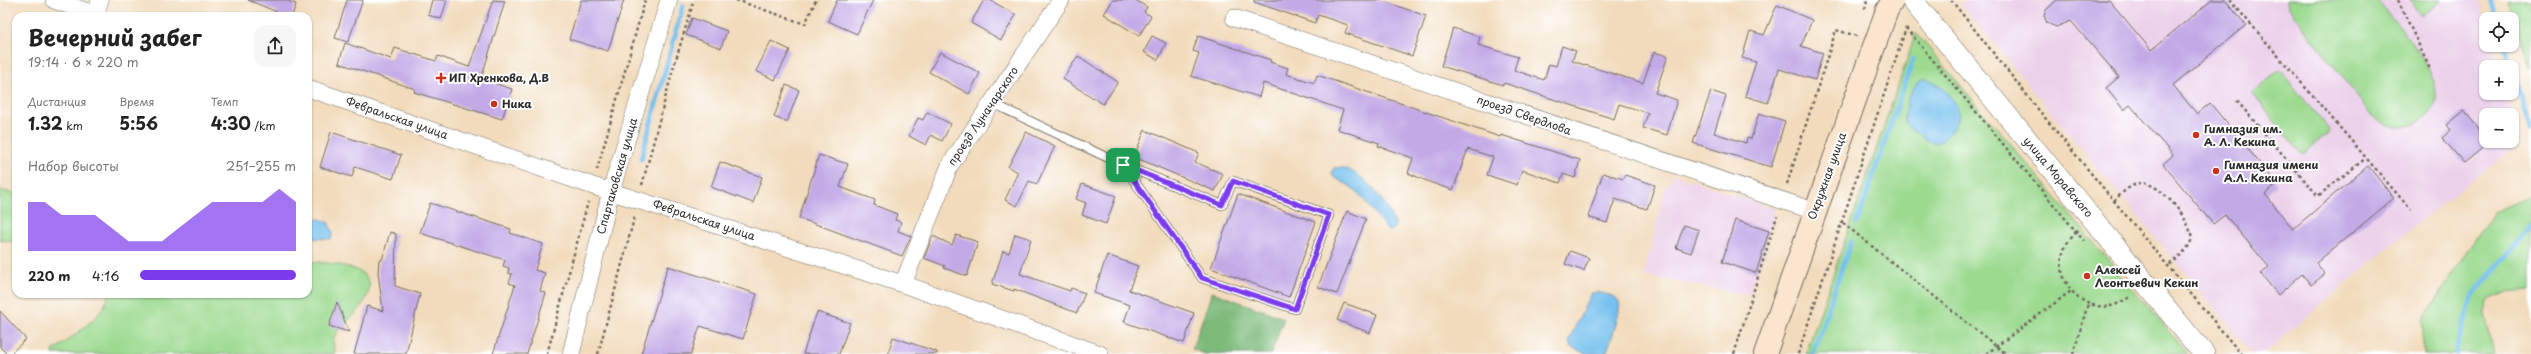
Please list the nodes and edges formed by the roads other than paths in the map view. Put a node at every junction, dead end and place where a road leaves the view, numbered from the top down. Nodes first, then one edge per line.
1 (54, 0) edge
2 (669, 0) edge
3 (1061, 0) edge
4 (1893, 0) edge
5 (1912, 0) edge
6 (98, 10) edge
7 (1234, 18) dead end
8 (312, 89) edge
9 (992, 103) junction
10 (1123, 165) junction
11 (610, 191) junction
12 (1814, 211) junction
13 (903, 284) junction
14 (571, 354) edge
15 (1100, 354) edge
16 (1766, 354) edge
17 (2204, 354) edge

1 - 6 street
2 - 11 street, Спартаковская улица
3 - 9 street, проезд Луначарского
4 - 12 main road, Окружная улица
5 - 17 street, улица Моравского
7 - 12 street, проезд Свердлова
8 - 11 street, Февральская улица
9 - 10 lane
9 - 13 street, проезд Луначарского
10 - 10 lane
11 - 13 street, Февральская улица
11 - 14 street, Спартаковская улица
12 - 16 main road, Окружная улица
13 - 15 street, Февральская улица

